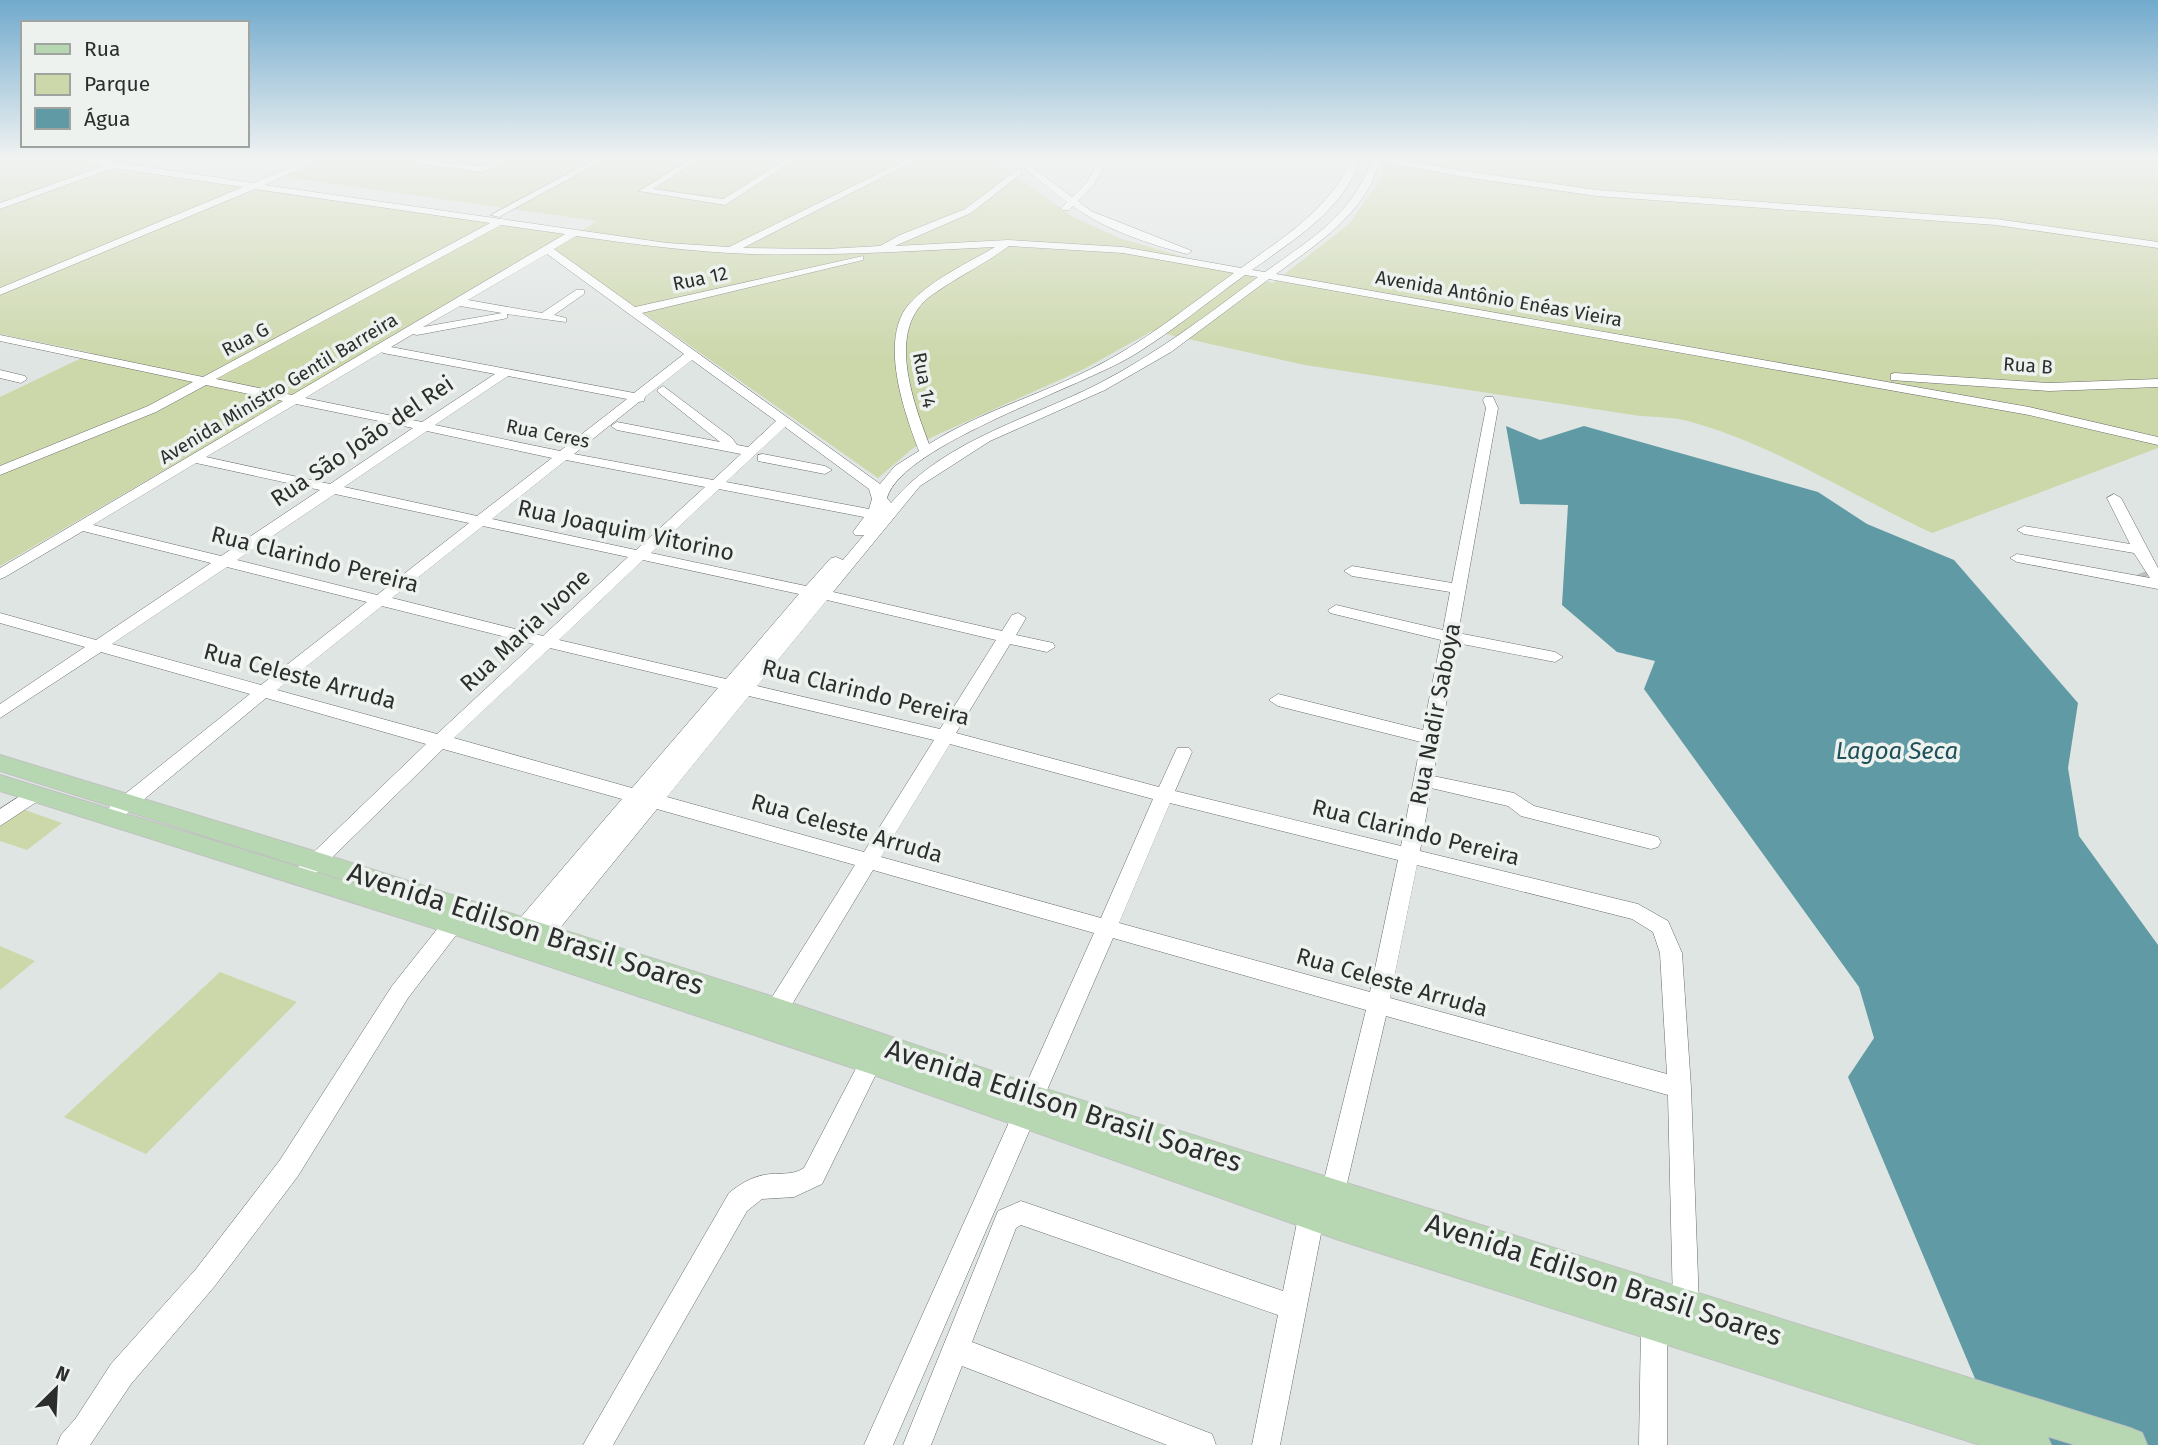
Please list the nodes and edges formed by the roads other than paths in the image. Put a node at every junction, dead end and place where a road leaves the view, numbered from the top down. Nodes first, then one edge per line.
1 (159, 225) edge
2 (482, 225) edge
3 (531, 225) edge
4 (557, 225) edge
5 (778, 225) edge
6 (933, 225) edge
7 (1105, 225) edge
8 (1115, 225) edge
9 (1304, 225) edge
10 (1333, 225) edge
11 (2020, 225) edge
12 (574, 233) junction
13 (893, 242) junction
14 (1136, 242) junction
15 (742, 243) junction
16 (1008, 243) junction
17 (2158, 245) edge
18 (547, 249) junction
19 (730, 250) junction
20 (880, 250) junction
21 (1201, 255) junction
22 (1249, 269) junction
23 (1272, 272) junction
24 (0, 292) edge
25 (580, 292) dead end
26 (458, 302) junction
27 (634, 311) junction
28 (503, 316) dead end
29 (544, 317) junction
30 (562, 320) dead end
31 (407, 335) junction
32 (0, 338) edge
33 (383, 349) junction
34 (692, 354) junction
35 (506, 372) junction
36 (0, 374) edge
37 (1895, 377) junction
38 (21, 379) dead end
39 (199, 379) junction
40 (2158, 383) edge
41 (663, 390) dead end
42 (640, 398) junction
43 (1489, 400) dead end
44 (294, 401) junction
45 (784, 421) junction
46 (617, 425) dead end
47 (422, 427) junction
48 (2158, 430) edge
49 (2158, 442) edge
50 (925, 451) junction
51 (750, 454) junction
52 (564, 456) junction
53 (194, 459) junction
54 (0, 462) edge
55 (825, 470) dead end
56 (0, 471) edge
57 (716, 483) junction
58 (331, 489) junction
59 (2115, 498) dead end
60 (883, 511) junction
61 (478, 522) junction
62 (81, 526) junction
63 (2024, 530) dead end
64 (2140, 550) junction
65 (638, 554) junction
66 (2017, 558) dead end
67 (223, 561) junction
68 (1352, 571) dead end
69 (0, 574) edge
70 (2152, 577) edge
71 (1459, 589) junction
72 (816, 594) junction
73 (381, 600) junction
74 (1336, 610) dead end
75 (0, 618) edge
76 (1018, 618) dead end
77 (1006, 636) junction
78 (1450, 636) junction
79 (548, 642) junction
80 (99, 645) junction
81 (1048, 647) dead end
82 (1555, 657) dead end
83 (739, 686) junction
84 (263, 692) junction
85 (1278, 700) dead end
86 (0, 712) edge
87 (944, 736) junction
88 (1430, 738) junction
89 (440, 740) junction
90 (1183, 752) dead end
91 (0, 763) edge
92 (1423, 780) junction
93 (0, 783) edge
94 (34, 794) junction
95 (1165, 795) junction
96 (647, 797) junction
97 (118, 810) junction
98 (0, 819) edge
99 (1651, 842) dead end
100 (1409, 856) junction
101 (867, 859) junction
102 (309, 869) junction
103 (453, 924) junction
104 (1108, 928) junction
105 (527, 939) junction
106 (1378, 1003) junction
107 (777, 1009) junction
108 (871, 1062) junction
109 (1679, 1088) junction
110 (1029, 1107) junction
111 (1325, 1190) junction
112 (1311, 1216) junction
113 (1686, 1305) junction
114 (1295, 1308) junction
115 (1654, 1326) junction
116 (954, 1349) junction
117 (1202, 1444) edge
118 (71, 1445) edge
119 (597, 1445) edge
120 (878, 1445) edge
121 (917, 1445) edge
122 (1266, 1445) edge
123 (1653, 1445) edge
124 (2034, 1445) edge
125 (2130, 1445) edge

1 - 24 street
2 - 39 street, Rua G
3 - 12 street, Avenida Antônio Enéas Vieira
4 - 15 street, Avenida Antônio Enéas Vieira
5 - 15 street
6 - 13 street
7 - 14 street
8 - 21 street
9 - 22 street
10 - 23 street
11 - 17 street
12 - 18 street, Avenida Ministro Gentil Barreira
12 - 19 street, Avenida Antônio Enéas Vieira
13 - 14 street, Avenida Antônio Enéas Vieira
13 - 15 street, Avenida Antônio Enéas Vieira
13 - 20 street, Rua 12
14 - 21 street, Avenida Antônio Enéas Vieira
15 - 19 street
16 - 20 street, Avenida Antônio Enéas Vieira
16 - 22 street, Avenida Antônio Enéas Vieira
16 - 50 street, Rua 14
18 - 26 street, Avenida Ministro Gentil Barreira
18 - 27 street
19 - 20 street, Avenida Antônio Enéas Vieira
20 - 27 street, Rua 12
21 - 22 street, Avenida Antônio Enéas Vieira
22 - 23 street, Avenida Antônio Enéas Vieira
22 - 50 street
23 - 37 street, Avenida Antônio Enéas Vieira
23 - 49 street, Avenida Antônio Enéas Vieira
23 - 60 street
25 - 29 street
26 - 29 street
26 - 31 street, Avenida Ministro Gentil Barreira
27 - 34 street
28 - 31 street
29 - 30 street
31 - 33 street, Avenida Ministro Gentil Barreira
32 - 39 street, Rua Ceres
33 - 35 street
33 - 44 street, Avenida Ministro Gentil Barreira
34 - 42 street
34 - 45 street
35 - 42 street
35 - 47 street, Rua São João del Rei
36 - 38 street
37 - 40 street, Rua B
37 - 48 street, Avenida Antônio Enéas Vieira
39 - 44 street, Rua Ceres
39 - 54 street, Rua G
39 - 56 street, Rua G
41 - 51 street
42 - 52 street
43 - 71 street, Rua Nadir Saboya
44 - 47 street, Rua Ceres
44 - 53 street, Avenida Ministro Gentil Barreira
45 - 51 street, Rua Maria Ivone
45 - 60 street
46 - 51 street
47 - 52 street, Rua Ceres
47 - 58 street, Rua São João del Rei
50 - 60 street
51 - 55 street
51 - 57 street, Rua Maria Ivone
52 - 57 street, Rua Ceres
52 - 61 street
53 - 58 street, Rua Joaquim Vitorino
53 - 62 street, Avenida Ministro Gentil Barreira
57 - 60 street, Rua Ceres
57 - 65 street, Rua Maria Ivone
58 - 61 street, Rua Joaquim Vitorino
58 - 67 street, Rua São João del Rei
59 - 64 street
60 - 72 street
61 - 65 street, Rua Joaquim Vitorino
61 - 73 street
62 - 67 street, Rua Clarindo Pereira
62 - 69 street, Avenida Ministro Gentil Barreira
63 - 64 street
64 - 70 street
65 - 72 street, Rua Joaquim Vitorino
65 - 79 street, Rua Maria Ivone
66 - 70 street
67 - 73 street, Rua Clarindo Pereira
67 - 80 street, Rua São João del Rei
68 - 71 street
71 - 78 street, Rua Nadir Saboya
72 - 77 street, Rua Joaquim Vitorino
72 - 83 street
73 - 79 street, Rua Clarindo Pereira
73 - 84 street
74 - 78 street
75 - 80 street, Rua Celeste Arruda
76 - 77 street
77 - 81 street, Rua Joaquim Vitorino
77 - 87 street
78 - 82 street
78 - 88 street, Rua Nadir Saboya
79 - 83 street, Rua Clarindo Pereira
79 - 89 street, Rua Maria Ivone
80 - 84 street, Rua Celeste Arruda
80 - 86 street, Rua São João del Rei
83 - 87 street, Rua Clarindo Pereira
83 - 96 street
84 - 89 street, Rua Celeste Arruda
84 - 97 street
85 - 88 street
87 - 95 street, Rua Clarindo Pereira
87 - 101 street
88 - 92 street, Rua Nadir Saboya
89 - 96 street, Rua Celeste Arruda
89 - 102 street, Rua Maria Ivone
90 - 95 street
91 - 97 main road, Avenida Edilson Brasil Soares
92 - 99 street
92 - 100 street, Rua Nadir Saboya
93 - 94 main road, Avenida Edilson Brasil Soares
94 - 97 main road, Avenida Edilson Brasil Soares
94 - 98 street
95 - 100 street, Rua Clarindo Pereira
95 - 104 street
96 - 101 street, Rua Celeste Arruda
96 - 105 street
97 - 102 main road, Avenida Edilson Brasil Soares
100 - 106 street, Rua Nadir Saboya
100 - 109 street, Rua Clarindo Pereira
101 - 104 street, Rua Celeste Arruda
101 - 107 street
102 - 103 main road, Avenida Edilson Brasil Soares
102 - 105 main road, Avenida Edilson Brasil Soares
103 - 105 main road, Avenida Edilson Brasil Soares
103 - 118 street
104 - 106 street, Rua Celeste Arruda
104 - 110 street
105 - 107 main road, Avenida Edilson Brasil Soares
105 - 108 main road, Avenida Edilson Brasil Soares
106 - 109 street, Rua Celeste Arruda
106 - 111 street, Rua Nadir Saboya
107 - 110 main road, Avenida Edilson Brasil Soares
108 - 110 main road, Avenida Edilson Brasil Soares
108 - 119 street
109 - 113 street
110 - 111 main road, Avenida Edilson Brasil Soares
110 - 112 main road, Avenida Edilson Brasil Soares
110 - 120 street
111 - 112 street, Rua Nadir Saboya
111 - 113 main road, Avenida Edilson Brasil Soares
112 - 114 street, Rua Nadir Saboya
112 - 115 main road, Avenida Edilson Brasil Soares
113 - 125 main road, Avenida Edilson Brasil Soares
114 - 116 street
114 - 122 street, Rua Nadir Saboya
115 - 123 street
115 - 124 main road, Avenida Edilson Brasil Soares
116 - 117 street
116 - 121 street

